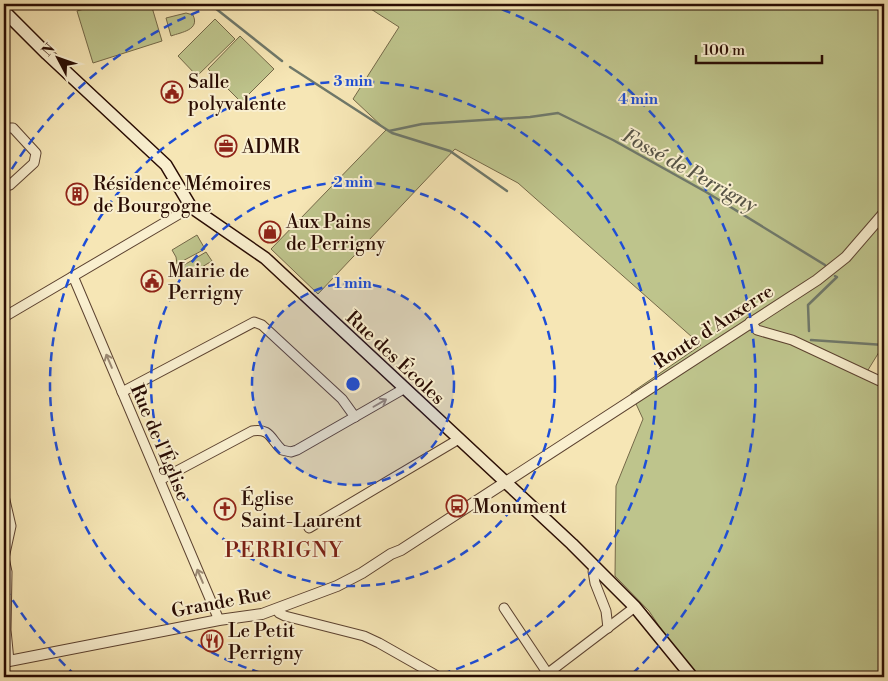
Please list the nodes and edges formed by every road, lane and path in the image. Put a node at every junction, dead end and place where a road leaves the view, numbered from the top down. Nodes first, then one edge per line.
1 (4, 11) edge
2 (4, 128) edge
3 (4, 186) edge
4 (191, 207) junction
5 (884, 214) edge
6 (73, 276) junction
7 (4, 317) edge
8 (750, 322) junction
9 (884, 383) edge
10 (403, 388) junction
11 (122, 392) junction
12 (355, 417) junction
13 (459, 439) junction
14 (160, 480) junction
15 (505, 483) junction
16 (4, 496) edge
17 (309, 528) dead end
18 (4, 558) edge
19 (596, 568) junction
20 (635, 607) junction
21 (504, 608) dead end
22 (277, 609) junction
23 (219, 620) junction
24 (608, 628) junction
25 (6, 661) edge
26 (545, 675) edge
27 (439, 677) edge
28 (692, 677) edge

1 - 4 main road, Rue des Écoles
2 - 3 street
4 - 6 street
4 - 10 main road, Rue des Écoles
5 - 8 street, Route d'Auxerre
6 - 7 street
11 -> 6 street, Rue de l'Église
8 - 9 street
8 - 15 street, Route d'Auxerre
12 -> 10 street
10 - 13 main road, Rue des Écoles
11 - 12 street
11 - 14 street, Rue de l'Église
12 - 14 street
13 - 15 main road, Rue des Écoles
13 - 17 street
23 -> 14 street, Rue de l'Église
15 - 19 main road, Rue des Écoles
15 - 22 street, Grande Rue
16 - 18 street
18 - 25 street
19 - 20 main road, Rue des Écoles
19 - 24 street
20 - 24 street
20 - 28 main road, Rue des Écoles
21 - 26 street
22 - 23 street, Grande Rue
22 - 27 street
23 - 25 street, Grande Rue
24 - 26 street

